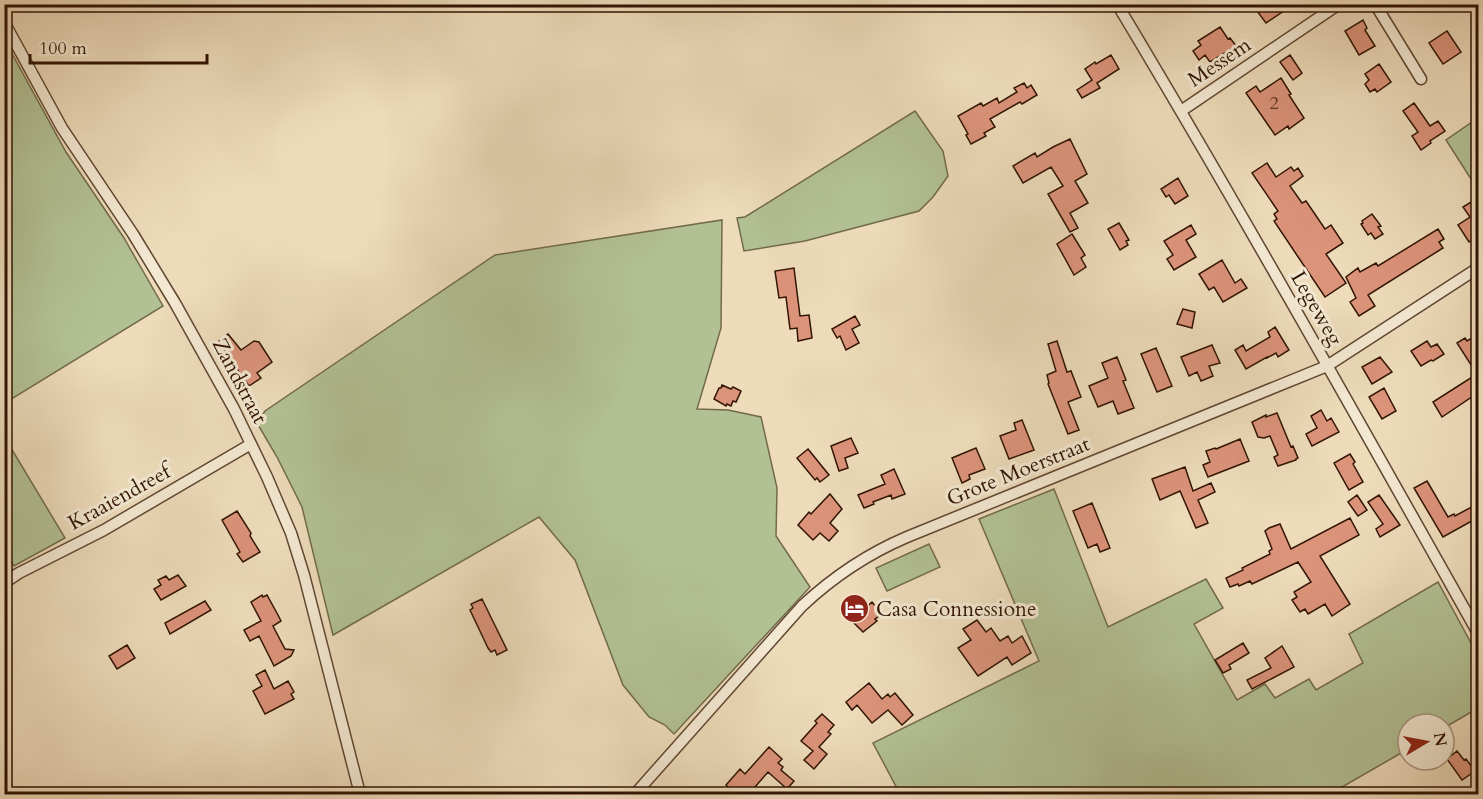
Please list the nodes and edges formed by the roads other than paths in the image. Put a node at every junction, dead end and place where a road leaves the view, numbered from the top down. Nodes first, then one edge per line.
1 (1117, 4) edge
2 (1339, 4) edge
3 (1375, 4) edge
4 (4, 21) edge
5 (1421, 79) dead end
6 (1180, 111) junction
7 (1479, 268) edge
8 (1327, 366) junction
9 (251, 444) junction
10 (4, 583) edge
11 (1479, 633) edge
12 (360, 795) edge
13 (635, 795) edge

1 - 6 street, Legeweg
2 - 6 street, Messem
3 - 5 street
4 - 9 street, Zandstraat
6 - 8 street, Legeweg
7 - 8 street, Grote Moerstraat
8 - 11 street, Legeweg
8 - 13 street, Grote Moerstraat
9 - 10 street, Kraaiendreef
9 - 12 street, Zandstraat

